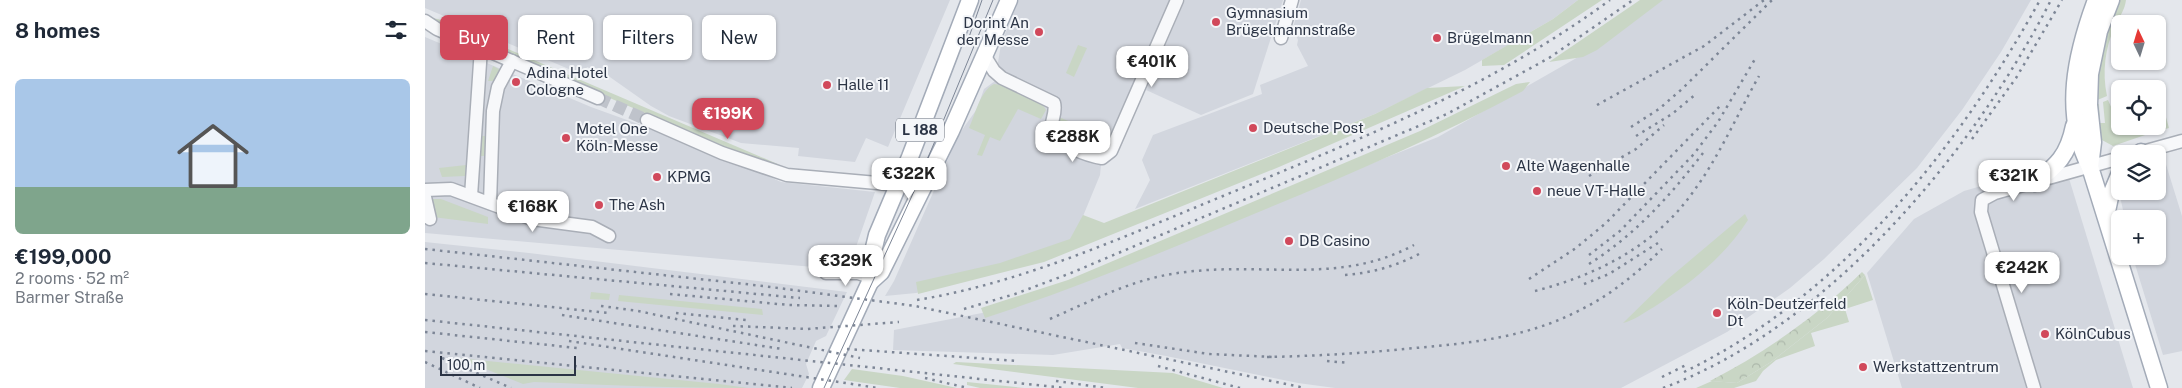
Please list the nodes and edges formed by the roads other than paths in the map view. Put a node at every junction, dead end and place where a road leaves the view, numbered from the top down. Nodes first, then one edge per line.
1 (970, 0) edge
2 (1009, 0) edge
3 (1177, 0) edge
4 (1292, 0) edge
5 (2096, 0) edge
6 (2111, 0) edge
7 (425, 21) edge
8 (431, 28) edge
9 (1281, 38) dead end
10 (984, 55) junction
11 (508, 59) edge
12 (480, 60) edge
13 (512, 61) junction
14 (1003, 78) junction
15 (972, 81) junction
16 (597, 98) tunnel mouth
17 (647, 120) tunnel mouth
18 (2075, 121) junction
19 (2182, 141) edge
20 (2166, 145) edge
21 (2111, 161) edge
22 (2090, 167) junction
23 (2035, 183) junction
24 (899, 185) junction
25 (923, 187) junction
26 (425, 190) edge
27 (2111, 195) edge
28 (471, 196) junction
29 (425, 197) edge
30 (490, 203) junction
31 (431, 218) dead end
32 (2106, 219) junction
33 (609, 236) dead end
34 (826, 273) dead end
35 (870, 280) junction
36 (821, 388) edge
37 (2035, 388) edge
38 (2159, 388) edge

1 - 24 main road, L 188
2 - 10 main road, L 188
3 - 14 street
4 - 9 street
5 - 18 main road
6 - 22 main road
7 - 8 street
10 - 14 street
10 - 15 main road, L 188
11 - 13 street
12 - 28 street
13 - 16 street
13 - 30 street
14 - 15 street
15 - 25 main road, L 188
17 - 24 street
18 - 22 main road
18 - 23 main road
19 - 20 street
21 - 22 street
22 - 23 street
22 - 32 main road
23 - 37 street
24 - 25 street
24 - 35 main road, L 188
25 - 35 main road, L 188
26 - 28 street
27 - 32 main road
28 - 30 street
29 - 31 street
30 - 33 street
32 - 38 main road
34 - 35 street
35 - 36 main road, L 188

